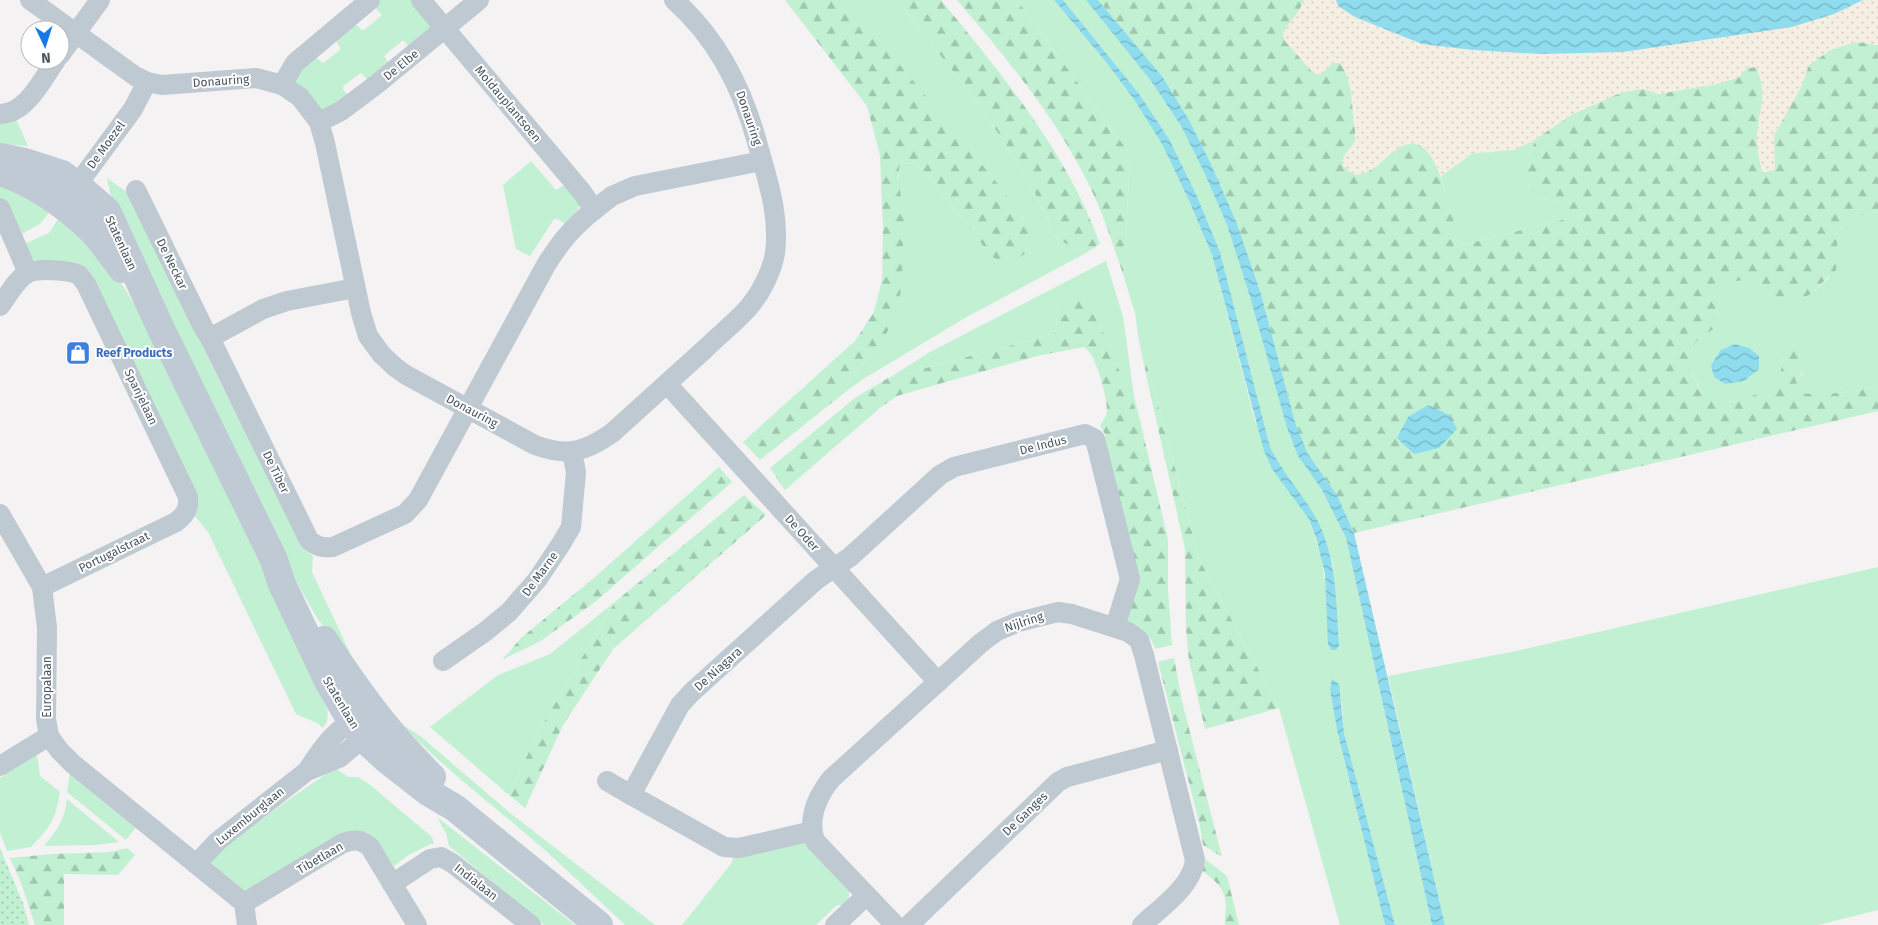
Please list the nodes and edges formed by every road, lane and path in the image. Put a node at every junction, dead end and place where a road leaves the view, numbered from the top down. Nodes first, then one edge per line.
1 (30, 0) edge
2 (100, 0) edge
3 (370, 0) edge
4 (421, 0) edge
5 (479, 0) edge
6 (674, 0) edge
7 (445, 29) junction
8 (75, 34) junction
9 (70, 41) edge
10 (49, 70) edge
11 (147, 82) junction
12 (282, 85) junction
13 (0, 114) edge
14 (319, 122) junction
15 (0, 157) edge
16 (762, 161) junction
17 (0, 172) edge
18 (136, 190) dead end
19 (69, 195) junction
20 (0, 208) edge
21 (594, 210) junction
22 (28, 272) junction
23 (354, 288) junction
24 (0, 306) edge
25 (210, 338) junction
26 (667, 384) junction
27 (469, 410) junction
28 (572, 452) junction
29 (0, 514) edge
30 (186, 514) joint
31 (6, 539) edge
32 (834, 568) junction
33 (42, 587) junction
34 (1115, 627) junction
35 (443, 661) dead end
36 (938, 682) junction
37 (362, 724) junction
38 (49, 736) junction
39 (1168, 750) junction
40 (0, 766) edge
41 (607, 781) dead end
42 (631, 795) junction
43 (812, 831) junction
44 (196, 864) junction
45 (392, 884) junction
46 (866, 896) junction
47 (244, 903) junction
48 (597, 924) edge
49 (247, 925) edge
50 (417, 925) edge
51 (531, 925) edge
52 (835, 925) edge
53 (895, 925) edge
54 (909, 925) edge
55 (1142, 925) edge

1 - 8 street, Donauring
2 - 8 street
3 - 12 street
4 - 7 street, Moldauplantsoen
5 - 7 street, De Elbe
6 - 16 street, Donauring
7 - 14 street, De Elbe
7 - 21 street, Moldauplantsoen
8 - 9 street
8 - 11 street, Donauring
10 - 13 street
11 - 12 street, Donauring
11 - 19 street, De Moezel
12 - 14 street, Donauring
14 - 23 street, Donauring
15 - 19 main road, Statenlaan
16 - 21 street
16 - 26 street, Donauring
17 - 19 main road, Statenlaan
18 - 25 street, De Neckar
19 - 37 main road, Statenlaan
20 - 22 street
21 - 27 street
22 - 24 street
22 - 30 street, Spanjelaan
23 - 25 street
23 - 27 street, Donauring
25 - 27 street, De Tiber
26 - 28 street, Donauring
26 - 32 street, De Oder
27 - 28 street, Donauring
28 - 35 street, De Marne
29 - 31 street, Europalaan
30 - 33 street, Portugalstraat
31 - 33 street, Europalaan
32 - 34 street, De Indus
32 - 36 street, De Oder
32 - 42 street, De Niagara
33 - 38 street, Europalaan
34 - 36 street, Nijlring
34 - 39 street, Nijlring
36 - 43 street, Nijlring
37 - 44 street, Luxemburglaan
37 - 48 main road, Statenlaan
38 - 40 street
38 - 44 street, Europalaan
39 - 54 street, De Ganges
39 - 55 street, Nijlring
41 - 42 street
42 - 43 street
43 - 46 street
44 - 47 street, Europalaan
45 - 47 street, Tibetlaan
45 - 50 street, Tibetlaan
45 - 51 street, Indialaan
46 - 52 street
46 - 53 street
47 - 49 street

